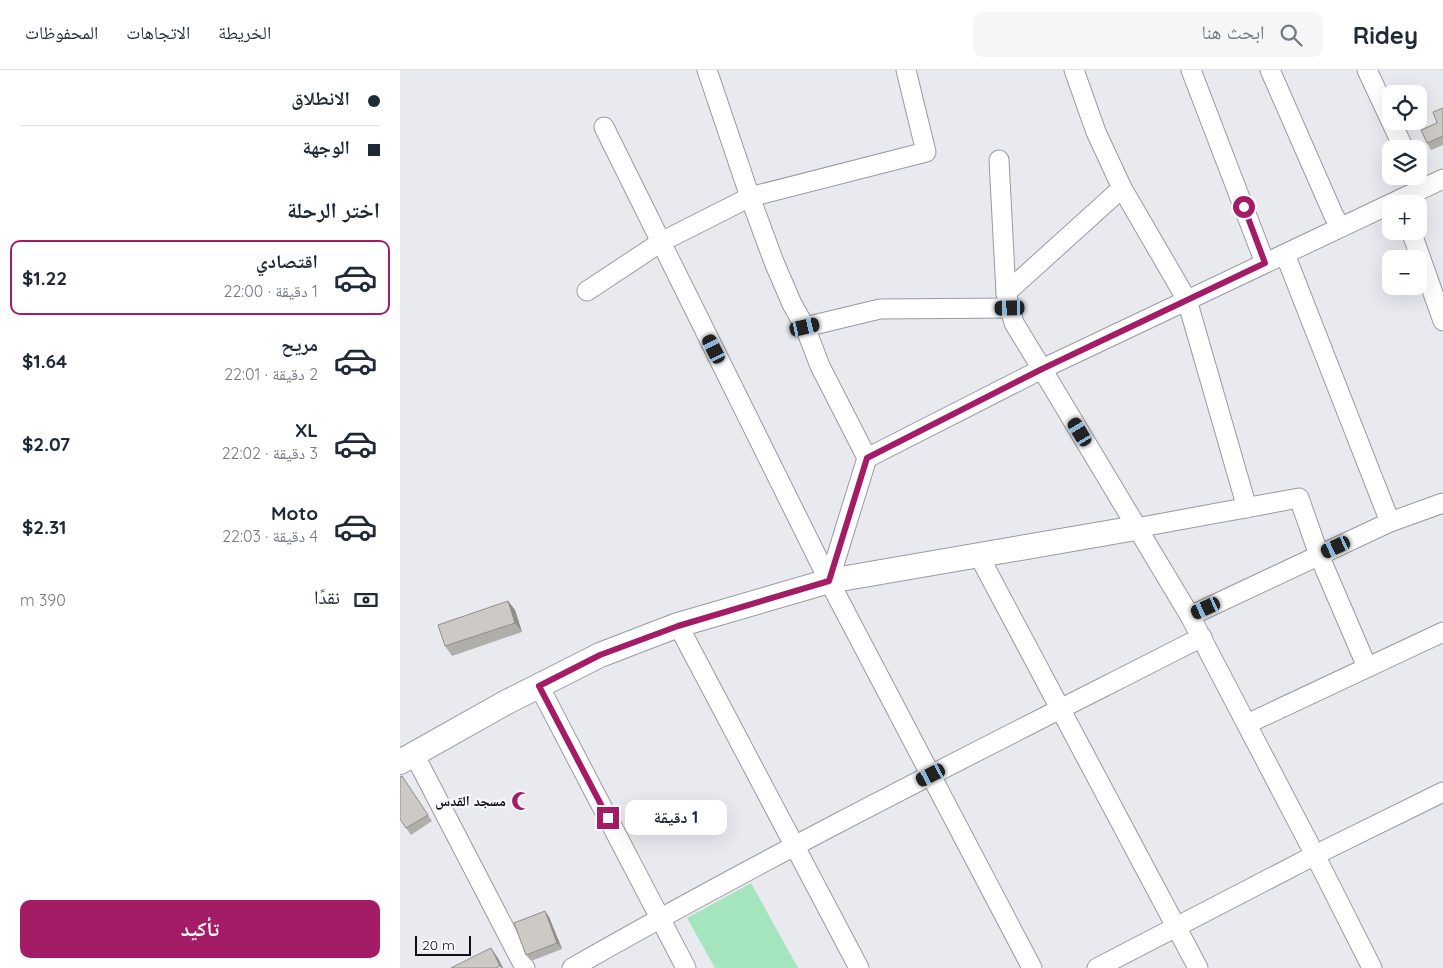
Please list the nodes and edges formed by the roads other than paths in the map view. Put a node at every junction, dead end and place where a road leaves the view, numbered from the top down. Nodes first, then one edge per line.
1 (707, 70) edge
2 (906, 70) edge
3 (1074, 70) edge
4 (1191, 70) edge
5 (1270, 70) edge
6 (1367, 70) edge
7 (604, 127) dead end
8 (1400, 140) edge
9 (999, 160) dead end
10 (1443, 179) edge
11 (1427, 181) edge
12 (1417, 185) edge
13 (1122, 188) junction
14 (1407, 195) edge
15 (750, 197) junction
16 (1382, 209) edge
17 (1341, 227) junction
18 (1414, 240) edge
19 (662, 242) junction
20 (1285, 254) junction
21 (1265, 263) junction
22 (587, 291) dead end
23 (1008, 300) junction
24 (1187, 300) junction
25 (1443, 321) edge
26 (805, 327) junction
27 (1042, 369) junction
28 (867, 458) junction
29 (1443, 503) edge
30 (1247, 508) junction
31 (1390, 522) junction
32 (1136, 528) junction
33 (978, 554) junction
34 (1319, 555) junction
35 (829, 581) junction
36 (1190, 616) junction
37 (678, 626) junction
38 (1443, 632) edge
39 (1202, 637) junction
40 (1367, 667) junction
41 (539, 686) junction
42 (1061, 709) junction
43 (1247, 724) junction
44 (407, 758) edge
45 (931, 775) junction
46 (1443, 792) edge
47 (794, 846) junction
48 (1315, 855) junction
49 (660, 918) junction
50 (1176, 927) junction
51 (525, 968) edge
52 (572, 968) edge
53 (686, 968) edge
54 (858, 968) edge
55 (1032, 968) edge
56 (1097, 968) edge
57 (1198, 968) edge
58 (1372, 968) edge

1 - 15 street
2 - 15 street
3 - 13 street
4 - 21 street
5 - 17 street
6 - 8 street
7 - 19 street
9 - 23 street
10 - 11 street
12 - 14 street
13 - 23 street
13 - 24 street
15 - 19 street
15 - 26 street
16 - 17 street
17 - 20 street
18 - 25 street
19 - 22 street
19 - 35 street
20 - 21 street
20 - 31 street
21 - 24 street
23 - 26 street
23 - 27 street
24 - 27 street
24 - 30 street
26 - 28 street
27 - 28 street
27 - 32 street
28 - 35 street
29 - 31 street
30 - 32 street
30 - 34 street
31 - 34 street
32 - 33 street
32 - 36 street
33 - 35 street
33 - 42 street
34 - 36 street
34 - 40 street
35 - 37 street
35 - 45 street
36 - 39 street
37 - 41 street
37 - 47 street
38 - 40 street
39 - 42 street
39 - 43 street
40 - 43 street
41 - 44 street
41 - 49 street
42 - 45 street
42 - 50 street
43 - 48 street
44 - 51 street
45 - 47 street
45 - 55 street
46 - 48 street
47 - 49 street
47 - 54 street
48 - 50 street
48 - 58 street
49 - 52 street
49 - 53 street
50 - 56 street
50 - 57 street

